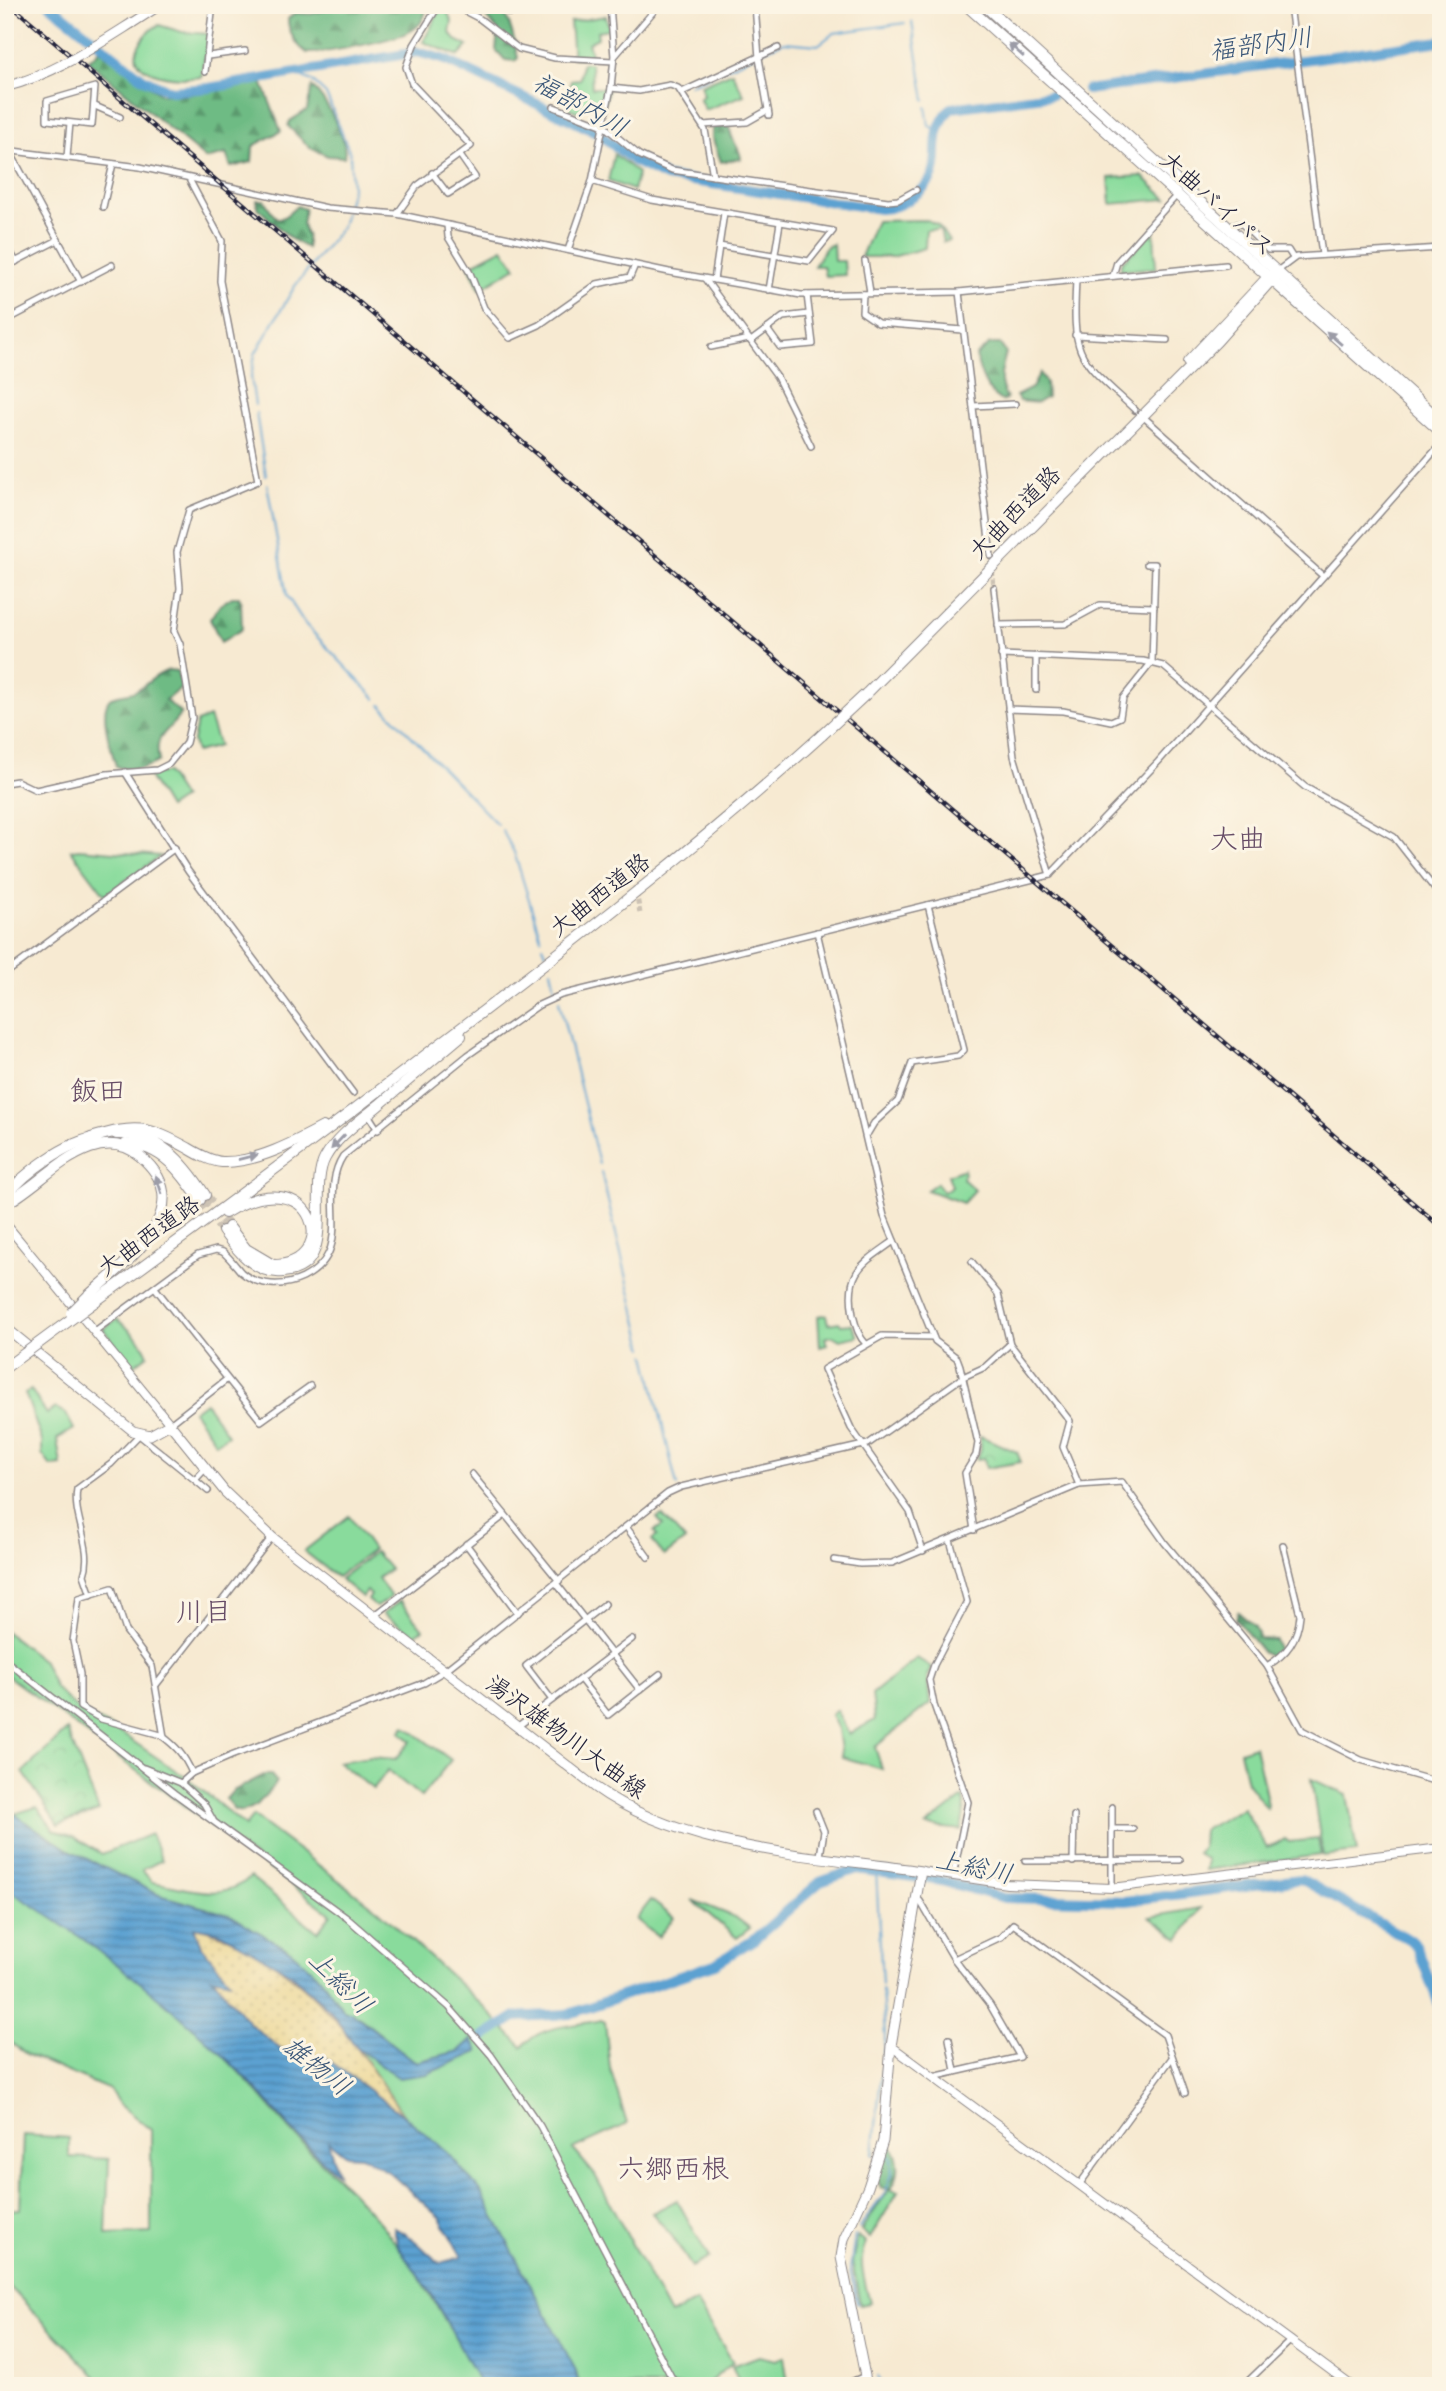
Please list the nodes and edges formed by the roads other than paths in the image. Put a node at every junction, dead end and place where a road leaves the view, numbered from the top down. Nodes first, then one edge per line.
1 (160, 5) edge
2 (213, 5) edge
3 (439, 5) edge
4 (453, 5) edge
5 (556, 5) edge
6 (610, 5) edge
7 (659, 5) edge
8 (755, 5) edge
9 (966, 5) edge
10 (984, 5) edge
11 (1290, 5) edge
12 (509, 13) dead end
13 (778, 48) dead end
14 (245, 51) dead end
15 (208, 56) junction
16 (759, 57) junction
17 (614, 59) junction
18 (205, 72) dead end
19 (5, 87) edge
20 (611, 88) junction
21 (682, 92) junction
22 (94, 106) junction
23 (554, 107) dead end
24 (120, 117) dead end
25 (70, 123) junction
26 (703, 125) junction
27 (603, 128) junction
28 (7, 150) edge
29 (459, 154) junction
30 (67, 157) junction
31 (16, 164) junction
32 (113, 164) junction
33 (5, 170) edge
34 (432, 173) junction
35 (713, 176) junction
36 (190, 180) junction
37 (592, 181) junction
38 (916, 190) dead end
39 (1176, 196) junction
40 (103, 207) dead end
41 (724, 213) junction
42 (397, 214) junction
43 (780, 223) junction
44 (447, 225) junction
45 (1228, 227) junction
46 (58, 240) junction
47 (5, 242) edge
48 (719, 246) junction
49 (1441, 248) edge
50 (568, 250) junction
51 (1322, 255) junction
52 (774, 256) junction
53 (1293, 258) junction
54 (865, 261) dead end
55 (16, 262) junction
56 (112, 265) dead end
57 (635, 265) junction
58 (1226, 265) dead end
59 (5, 267) edge
60 (1276, 272) junction
61 (1113, 276) junction
62 (705, 279) junction
63 (714, 280) junction
64 (1076, 280) junction
65 (1269, 281) junction
66 (81, 282) junction
67 (769, 290) junction
68 (870, 292) junction
69 (959, 292) junction
70 (863, 294) junction
71 (807, 295) junction
72 (809, 314) junction
73 (5, 321) edge
74 (766, 329) junction
75 (963, 330) junction
76 (1075, 335) junction
77 (750, 340) junction
78 (1167, 340) dead end
79 (711, 347) dead end
80 (1014, 404) dead end
81 (973, 406) junction
82 (1135, 410) dead end
83 (1147, 420) dead end
84 (1441, 421) edge
85 (1441, 432) edge
86 (1441, 444) edge
87 (811, 446) dead end
88 (991, 556) tunnel mouth
89 (1147, 564) dead end
90 (1322, 576) junction
91 (994, 589) tunnel mouth
92 (1154, 607) junction
93 (998, 625) junction
94 (1001, 655) junction
95 (1035, 656) junction
96 (1152, 662) junction
97 (1035, 690) dead end
98 (1209, 704) junction
99 (1008, 709) junction
100 (125, 772) junction
101 (5, 783) edge
102 (175, 848) junction
103 (1050, 875) junction
104 (1441, 897) edge
105 (929, 905) junction
106 (817, 932) junction
107 (558, 955) junction
108 (5, 974) edge
109 (353, 1093) dead end
110 (354, 1110) junction
111 (371, 1119) dead end
112 (378, 1130) junction
113 (867, 1136) junction
114 (92, 1138) junction
115 (116, 1144) junction
116 (5, 1197) edge
117 (5, 1205) edge
118 (5, 1223) edge
119 (894, 1241) junction
120 (972, 1262) dead end
121 (156, 1289) junction
122 (91, 1300) junction
123 (5, 1327) edge
124 (95, 1331) junction
125 (933, 1337) junction
126 (866, 1344) junction
127 (1010, 1344) junction
128 (5, 1368) edge
129 (962, 1377) junction
130 (226, 1380) junction
131 (310, 1386) dead end
132 (170, 1424) junction
133 (139, 1434) junction
134 (863, 1446) junction
135 (206, 1468) junction
136 (472, 1474) dead end
137 (195, 1480) junction
138 (1079, 1485) junction
139 (208, 1491) dead end
140 (505, 1515) junction
141 (627, 1528) junction
142 (974, 1530) junction
143 (272, 1537) junction
144 (950, 1540) junction
145 (466, 1545) junction
146 (1283, 1545) dead end
147 (923, 1551) junction
148 (648, 1557) dead end
149 (834, 1560) dead end
150 (558, 1582) junction
151 (91, 1594) junction
152 (605, 1604) dead end
153 (518, 1613) junction
154 (373, 1616) junction
155 (585, 1620) junction
156 (632, 1639) dead end
157 (612, 1654) junction
158 (5, 1660) edge
159 (1267, 1666) junction
160 (444, 1671) junction
161 (660, 1674) dead end
162 (580, 1679) junction
163 (156, 1685) junction
164 (640, 1690) junction
165 (552, 1700) junction
166 (517, 1727) junction
167 (164, 1737) junction
168 (141, 1767) junction
169 (192, 1773) junction
170 (181, 1783) junction
171 (1441, 1783) edge
172 (1112, 1807) dead end
173 (816, 1811) dead end
174 (1074, 1816) dead end
175 (214, 1821) junction
176 (1112, 1829) junction
177 (1133, 1829) dead end
178 (1441, 1848) edge
179 (820, 1856) junction
180 (1180, 1860) dead end
181 (1025, 1861) dead end
182 (1073, 1862) junction
183 (1112, 1863) junction
184 (921, 1872) junction
185 (953, 1876) junction
186 (1112, 1888) junction
187 (916, 1901) junction
188 (954, 1959) junction
189 (949, 2039) dead end
190 (891, 2046) junction
191 (1171, 2059) junction
192 (955, 2071) junction
193 (933, 2077) junction
194 (1185, 2093) dead end
195 (1079, 2185) junction
196 (1291, 2340) junction
197 (866, 2381) edge
198 (676, 2386) edge
199 (842, 2386) edge
200 (1243, 2386) edge
201 (1352, 2386) edge

1 - 19 main road, bridge
2 - 15 street
3 - 29 street
4 - 17 street
5 - 12 street
6 - 17 street
7 - 17 street
8 - 16 street
39 -> 9 highway, 大曲バイパス
10 - 45 highway, 大曲バイパス
11 - 51 street
13 - 16 street
14 - 15 street
15 - 18 street
16 - 21 street
16 - 26 street
17 - 20 street
20 - 21 street
20 - 27 street
21 - 26 street
22 - 24 street
22 - 25 street
22 - 25 street
23 - 27 street
25 - 30 street
26 - 35 street
27 - 35 street
27 - 37 street
28 - 30 street
28 - 31 street
29 - 34 street
29 - 34 street
30 - 32 street
31 - 33 street
31 - 46 street
32 - 36 street
32 - 40 street
34 - 42 street
35 - 38 street
36 - 42 street
36 - 100 street
37 - 41 street
37 - 50 street
39 - 61 street
39 - 65 highway, 大曲バイパス
41 - 43 street
41 - 48 street
42 - 44 street
43 - 52 street
43 - 52 street
44 - 50 street
44 - 57 street
45 - 53 street
45 - 60 highway, 大曲バイパス
46 - 55 street
46 - 66 street
47 - 55 street
48 - 52 street
48 - 63 street
49 - 51 street
50 - 57 street
51 - 53 street
52 - 67 street
53 - 60 street
54 - 68 street
55 - 59 street
56 - 66 street
57 - 62 street
58 - 61 street
60 - 65 highway, 大曲西道路
60 - 84 highway, 大曲バイパス
61 - 64 street
62 - 63 street
62 - 77 street
63 - 67 street
64 - 69 street
64 - 76 street
85 -> 65 highway, 大曲バイパス
65 - 107 highway, 大曲西道路, bridge
66 - 73 street
67 - 71 street
68 - 69 street
68 - 70 street
69 - 75 street
70 - 71 street
70 - 75 street
71 - 72 street
72 - 74 street
72 - 74 street
74 - 77 street
75 - 81 street
76 - 78 street
76 - 82 street
77 - 79 street
77 - 87 street
80 - 81 street
81 - 88 street
83 - 90 street
86 - 90 street
89 - 92 street
90 - 98 street
91 - 93 street
92 - 93 street
92 - 96 street
93 - 94 street
94 - 95 street
94 - 99 street
95 - 96 street
95 - 97 street
96 - 98 street
96 - 99 street
98 - 103 street
98 - 104 street
99 - 103 street
100 - 101 street
100 - 102 street
102 - 108 street
102 - 109 street
103 - 105 street
105 - 106 street
105 - 113 street
106 - 112 street
106 - 113 street
107 - 110 highway, 大曲西道路
107 -> 122 highway
114 -> 110 highway
110 - 122 highway, 大曲西道路
111 - 112 street
112 - 121 street
113 - 119 street
114 - 115 highway
114 - 116 highway
115 - 117 highway
122 -> 115 highway
118 - 124 street
119 - 125 street
119 - 126 street
120 - 127 street
121 - 124 street
121 - 130 street
122 - 128 highway, bridge
123 - 133 main road
124 - 132 street
125 - 126 street
125 - 129 street
126 - 134 street
127 - 129 street
127 - 138 street
129 - 134 street
129 - 142 street
130 - 131 street
130 - 132 street
132 - 133 main road
132 - 135 main road, 湯沢雄物川大曲線
133 - 137 street
133 - 151 street
134 - 141 street
134 - 147 street
135 - 137 street
135 - 143 main road, 湯沢雄物川大曲線
136 - 140 street
137 - 139 street
138 - 142 street
138 - 159 street
140 - 145 street
140 - 150 street
141 - 148 street
141 - 150 street
142 - 144 street
143 - 154 main road, 湯沢雄物川大曲線
143 - 163 street
144 - 147 street
144 - 185 street
145 - 153 street
145 - 154 street
146 - 159 street
147 - 149 street
150 - 153 street
150 - 155 street
151 - 163 street
151 - 167 street
152 - 155 street
153 - 160 street
154 - 160 main road, 湯沢雄物川大曲線
155 - 157 street
155 - 165 street
156 - 157 street
157 - 162 street
157 - 164 street
158 - 168 street
159 - 171 street
160 - 166 main road, 湯沢雄物川大曲線
160 - 169 street
161 - 164 street
162 - 164 street
162 - 165 street
163 - 167 street
165 - 166 street
166 - 179 main road, 湯沢雄物川大曲線
167 - 169 street
168 - 170 street
168 - 175 street
169 - 170 street
170 - 175 street
172 - 176 street
173 - 179 street
174 - 182 street
175 - 198 street
176 - 177 street
176 - 183 street
178 - 186 street
179 - 184 main road, 湯沢雄物川大曲線
180 - 183 street
181 - 182 street
182 - 183 street
183 - 186 street
184 - 185 street
184 - 187 main road
185 - 186 street
187 - 188 street
187 - 190 main road
188 - 191 street
188 - 192 street
189 - 192 street
190 - 193 street
190 - 197 main road
191 - 194 street
191 - 195 street
192 - 193 street
193 - 195 street
195 - 196 street
196 - 200 street
196 - 201 street
197 - 199 street

